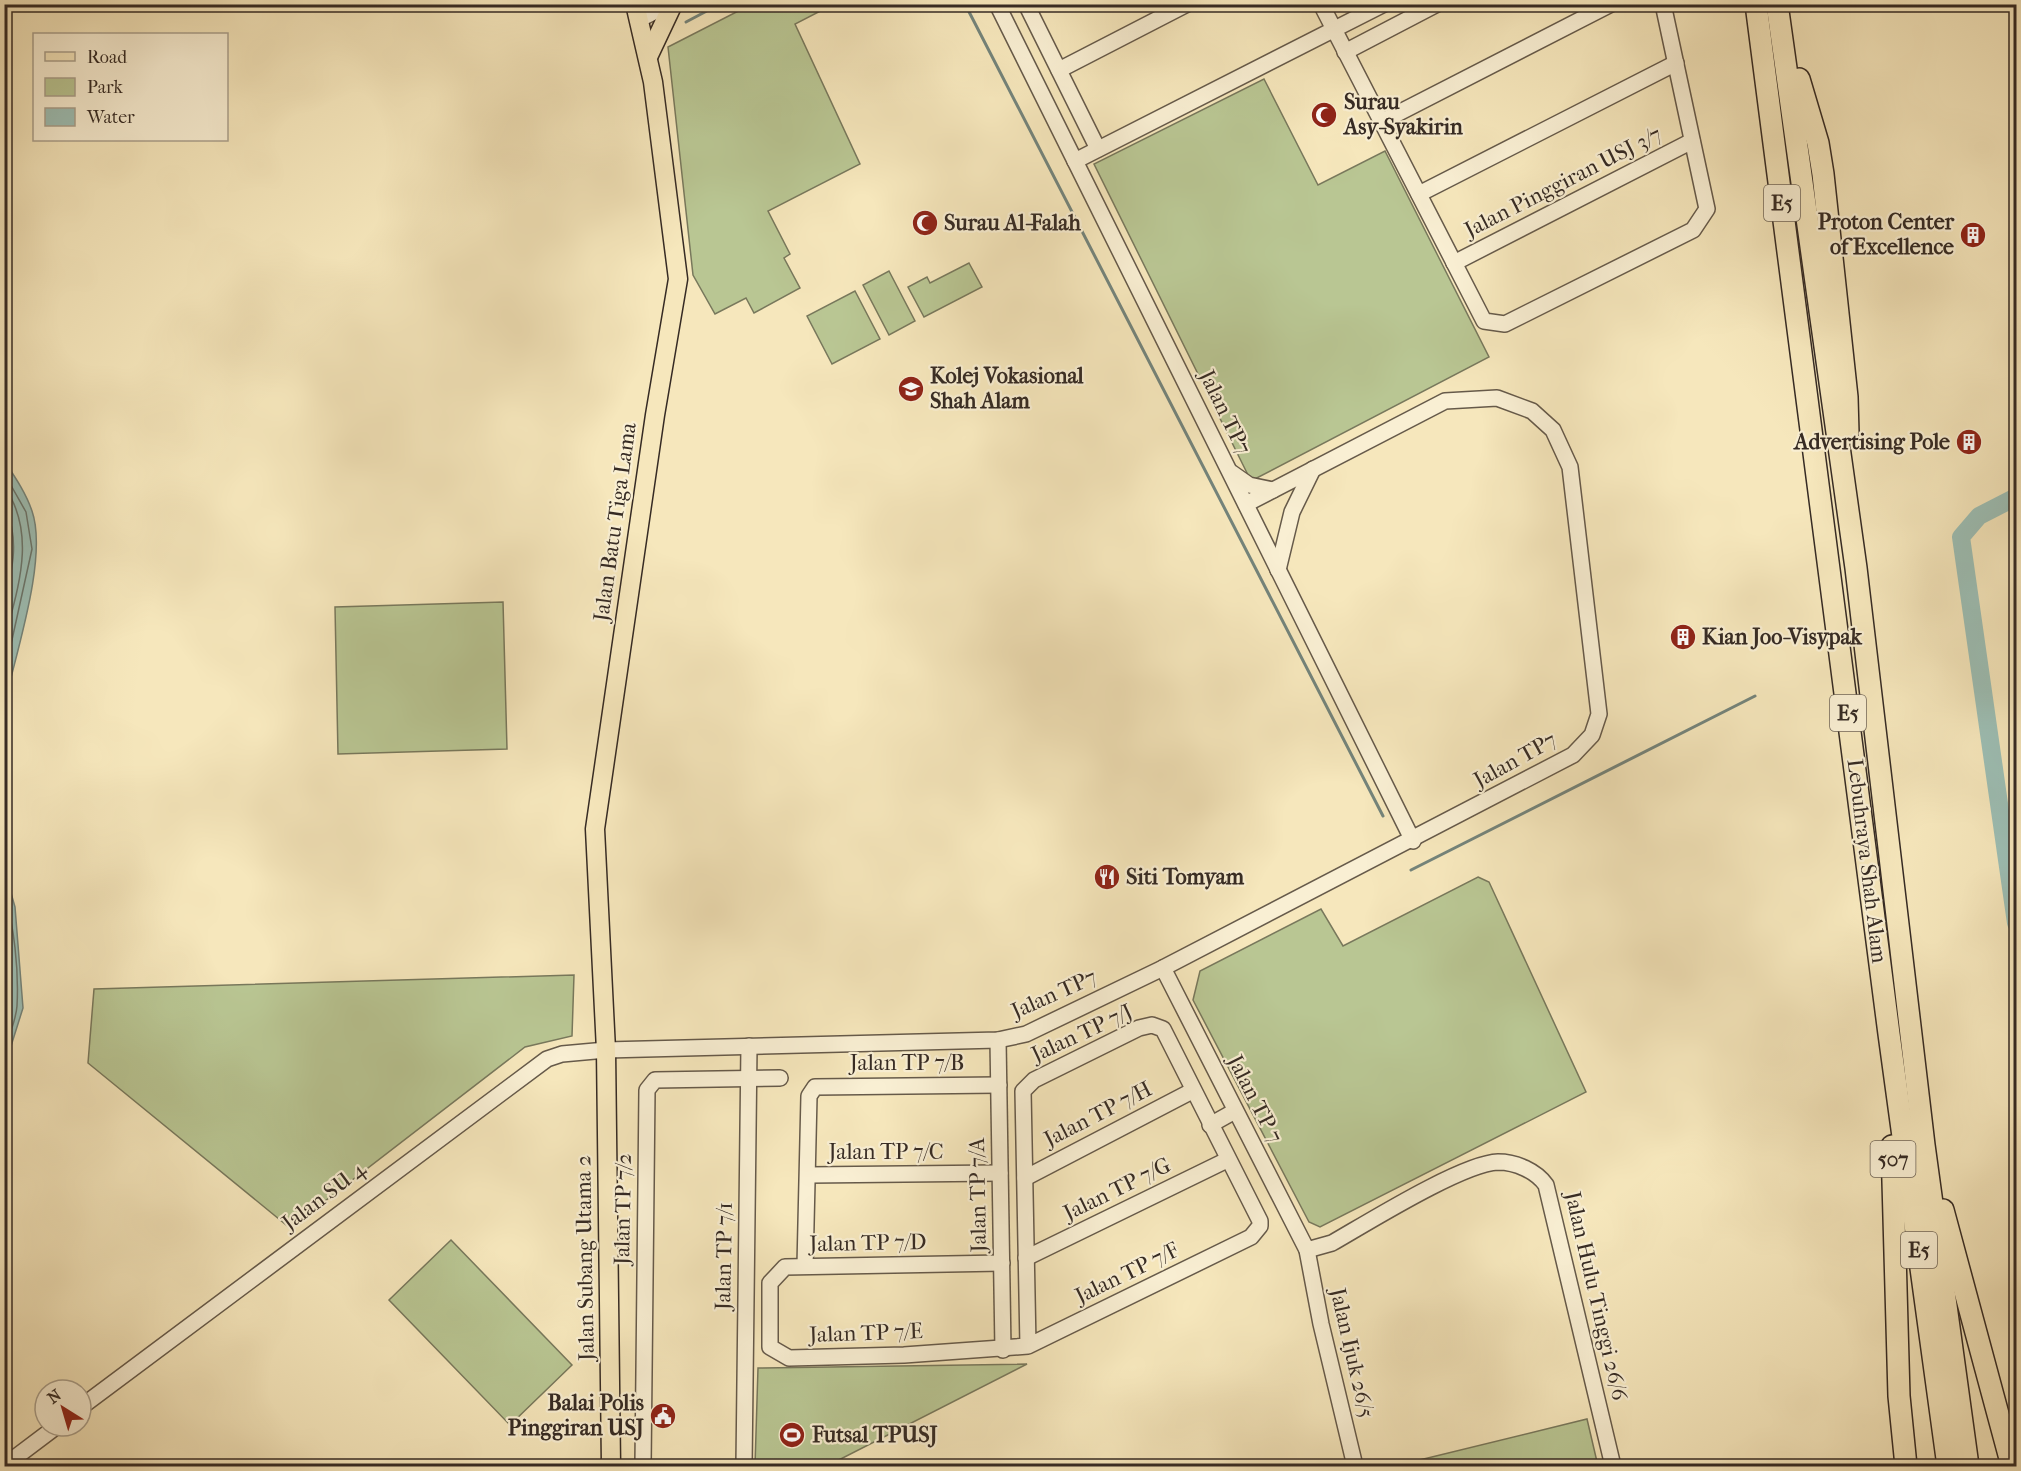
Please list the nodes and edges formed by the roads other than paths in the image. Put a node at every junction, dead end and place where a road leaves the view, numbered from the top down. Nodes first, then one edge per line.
1 (671, 4) edge
2 (996, 4) edge
3 (1026, 4) edge
4 (1187, 4) edge
5 (1321, 4) edge
6 (1384, 4) edge
7 (1437, 4) edge
8 (1611, 4) edge
9 (1663, 4) edge
10 (1755, 4) edge
11 (1779, 4) edge
12 (638, 12) edge
13 (1334, 30) junction
14 (1345, 52) junction
15 (648, 57) junction
16 (1676, 63) junction
17 (1059, 70) junction
18 (1382, 122) junction
19 (1692, 141) junction
20 (1098, 149) junction
21 (1075, 161) junction
22 (1419, 194) junction
23 (1454, 263) junction
24 (1313, 469) junction
25 (1229, 471) junction
26 (1274, 490) junction
27 (1246, 504) junction
28 (1278, 570) junction
29 (1413, 841) junction
30 (1163, 968) junction
31 (1889, 1034) junction
32 (998, 1040) junction
33 (749, 1046) junction
34 (606, 1050) junction
35 (780, 1078) dead end
36 (748, 1079) junction
37 (999, 1085) junction
38 (1192, 1091) junction
39 (1235, 1111) junction
40 (1210, 1125) junction
41 (1925, 1155) junction
42 (1227, 1160) junction
43 (1000, 1173) junction
44 (809, 1175) junction
45 (1025, 1178) junction
46 (1307, 1250) junction
47 (1026, 1258) junction
48 (1002, 1263) junction
49 (805, 1266) junction
50 (769, 1311) joint
51 (1028, 1346) junction
52 (1003, 1350) junction
53 (93, 1398) edge
54 (41, 1438) edge
55 (4, 1466) edge
56 (611, 1467) edge
57 (643, 1467) edge
58 (744, 1467) edge
59 (1355, 1467) edge
60 (1613, 1467) edge
61 (1906, 1467) edge
62 (1948, 1467) edge
63 (1968, 1467) edge
64 (2012, 1467) edge

1 - 12 street
1 - 15 main road
2 - 21 street, Jalan TP7
3 - 17 street
4 - 17 street
5 - 13 street
6 - 13 street
7 - 14 street
8 - 18 street
9 - 16 street
10 - 31 highway, Lebuhraya Shah Alam / E5
11 - 41 highway, Lebuhraya Shah Alam / E5
12 - 15 main road, Jalan Batu Tiga Lama
13 - 14 street
13 - 20 street
14 - 18 street
15 - 34 main road, Jalan Batu Tiga Lama
16 - 19 street
16 - 22 street
17 - 20 street
18 - 22 street
19 - 23 street, Jalan Pinggiran USJ 3/7
19 - 23 street
20 - 21 street
21 - 25 street, Jalan TP7
22 - 23 street
24 - 26 street, Jalan TP7
24 - 28 street
24 - 29 street, Jalan TP7
25 - 26 street
25 - 27 street, Jalan TP7
26 - 27 street, Jalan TP7
27 - 28 street, Jalan TP7
28 - 29 street, Jalan TP7
29 - 30 street, Jalan TP7
30 - 32 street, Jalan TP7
30 - 39 street, Jalan TP 7
31 - 61 highway, 507
31 - 62 highway, Lebuhraya Shah Alam / E5
32 - 33 street, Jalan TP7
32 - 37 street, Jalan TP 7/A
33 - 34 street, Jalan TP7
33 - 36 street, Jalan TP 7/1
34 - 53 street, Jalan SU 4
34 - 56 main road, Jalan Subang Utama 2
35 - 36 street, Jalan TP 7/2
36 - 57 street, Jalan TP 7/2
36 - 58 street, Jalan TP 7/1
37 - 43 street, Jalan TP 7/A
37 - 44 street, Jalan TP 7/B
38 - 40 street
38 - 45 street, Jalan TP 7/H
38 - 45 street, Jalan TP 7/J
39 - 40 street
39 - 46 street, Jalan TP 7
40 - 42 street
41 - 63 highway, Lebuhraya Shah Alam / E5
41 - 64 highway, 507
42 - 47 street, Jalan TP 7/G
42 - 51 street, Jalan TP 7/F
43 - 44 street, Jalan TP 7/C
43 - 48 street, Jalan TP 7/A
44 - 49 street
45 - 47 street
46 - 59 street, Jalan Ijuk 26/5
46 - 60 street, Jalan Hulu Tinggi 26/6
47 - 51 street
48 - 49 street, Jalan TP 7/D
48 - 52 street, Jalan TP 7/A
49 - 50 street, Jalan TP 7/D
50 - 52 street, Jalan TP 7/E
51 - 52 street, Jalan TP 7/F
54 - 55 street

